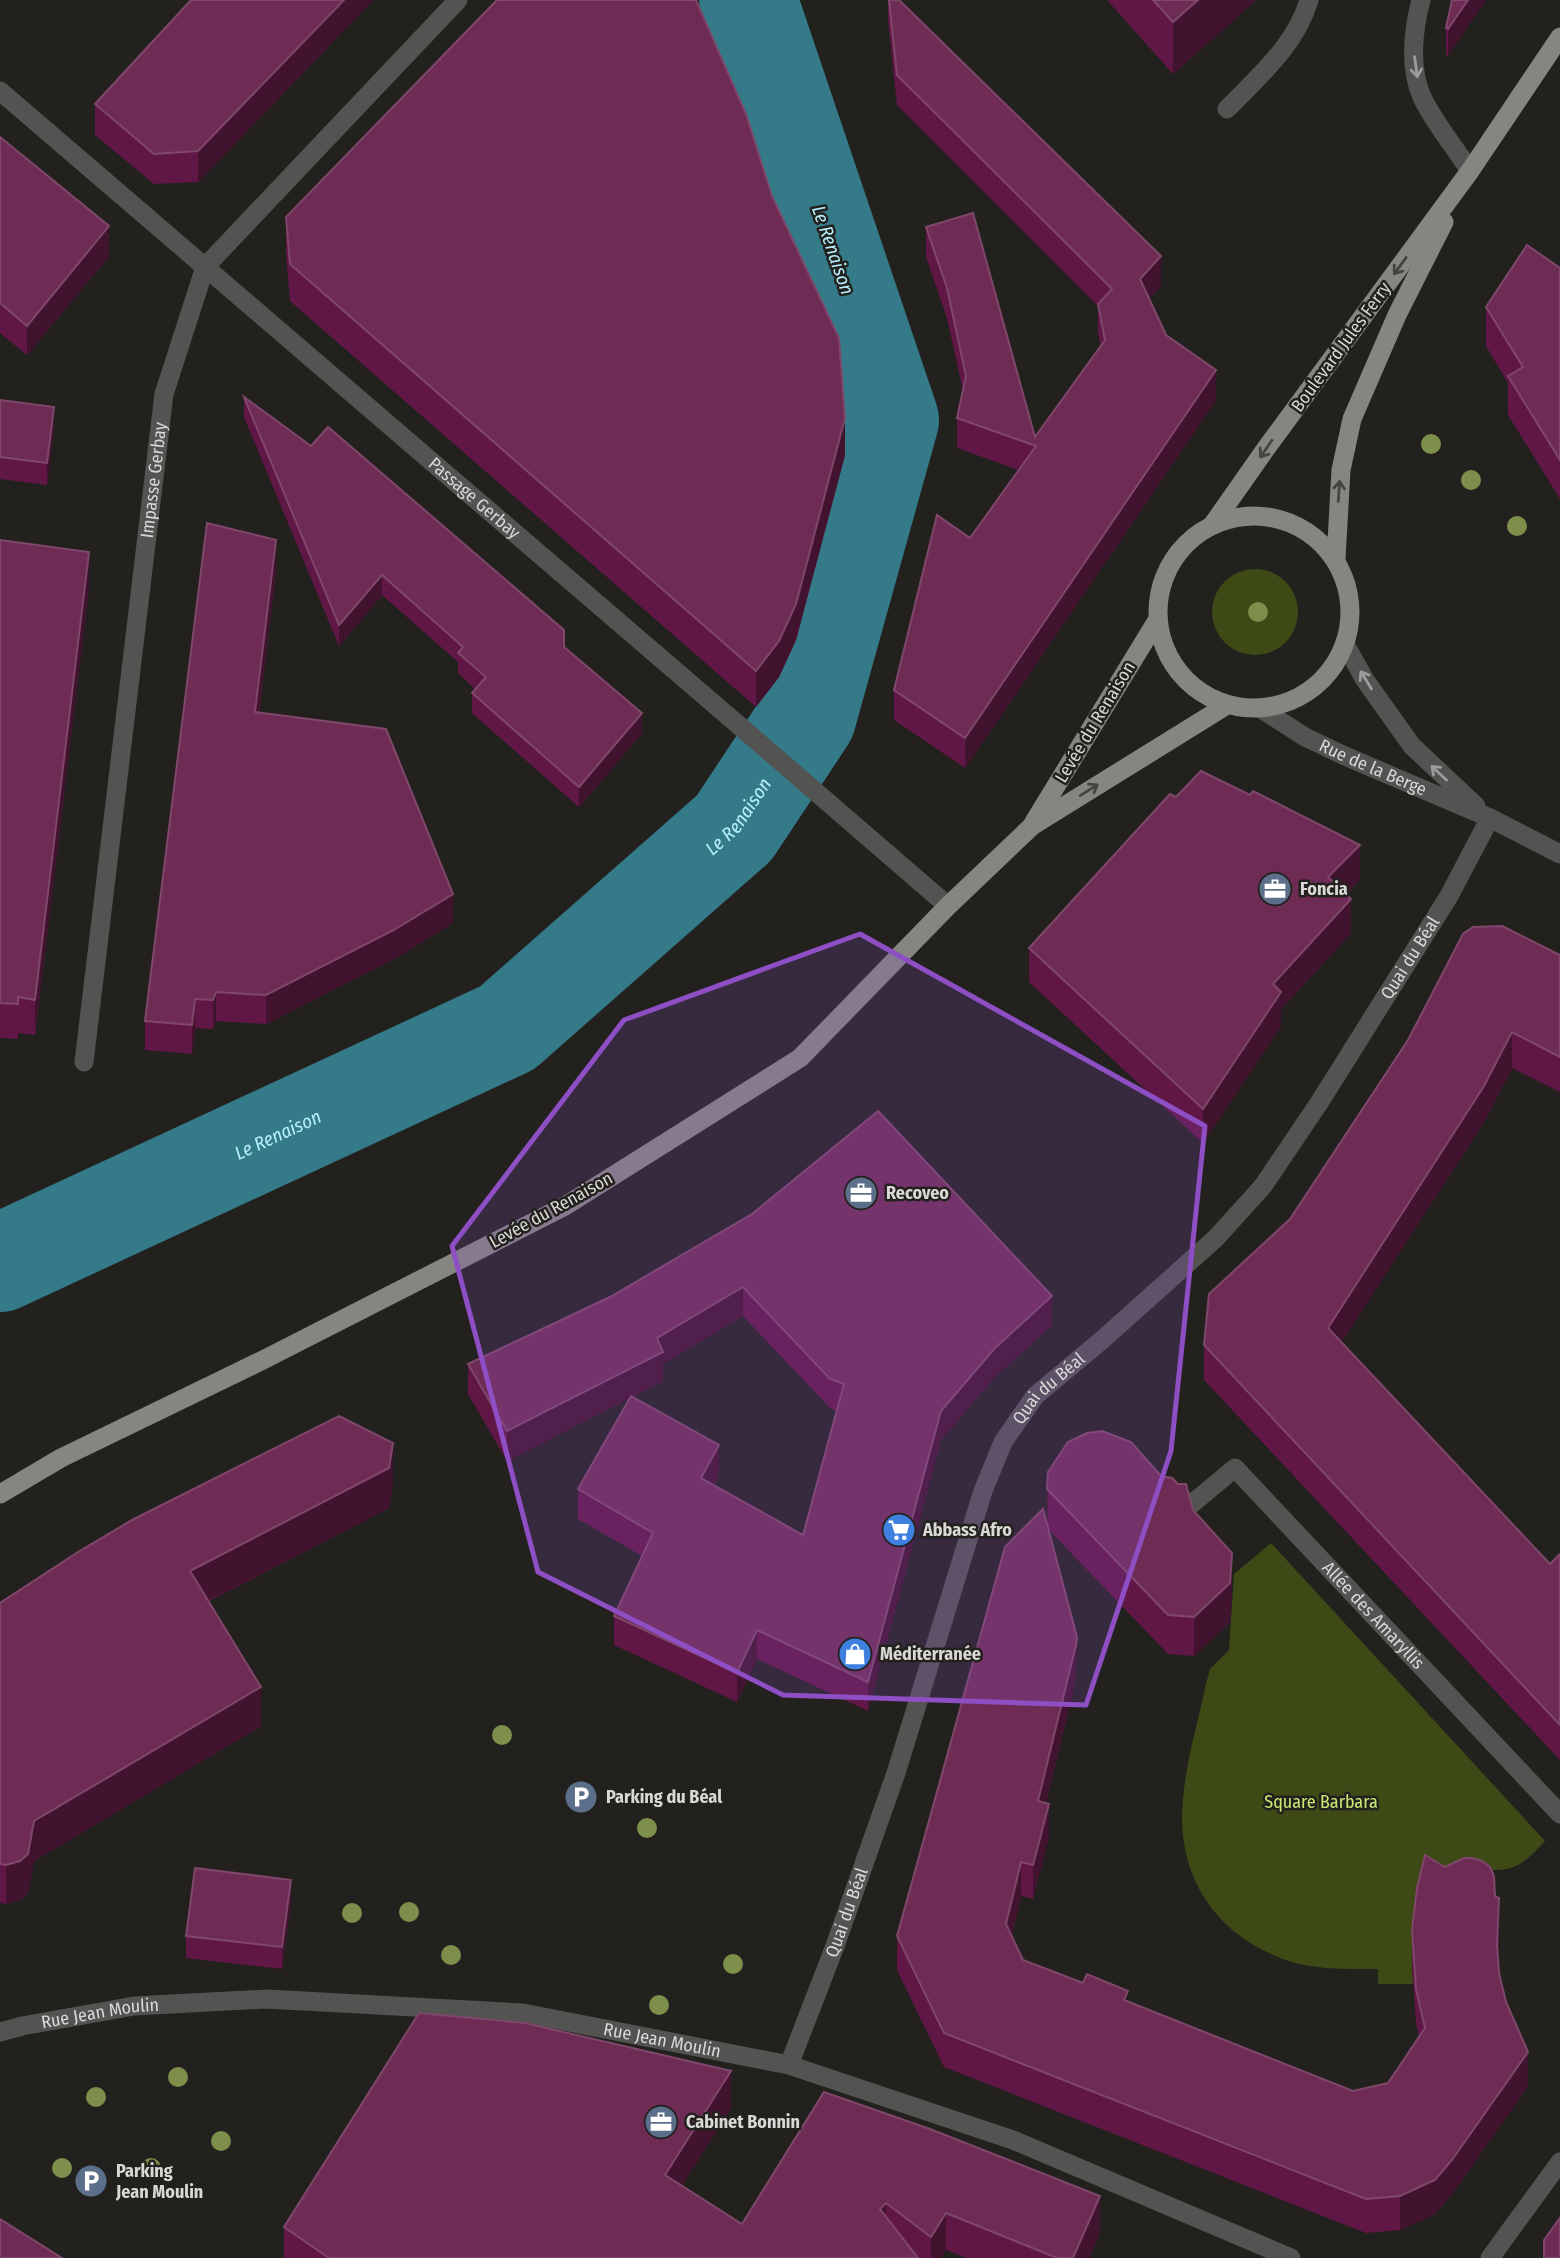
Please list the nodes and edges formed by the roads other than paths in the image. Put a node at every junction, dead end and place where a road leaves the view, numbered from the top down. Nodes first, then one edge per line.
1 (458, 0) edge
2 (1309, 0) edge
3 (1420, 0) edge
4 (1560, 37) edge
5 (0, 91) edge
6 (1227, 109) dead end
7 (1470, 172) junction
8 (205, 267) junction
9 (1213, 524) junction
10 (1336, 559) junction
11 (1158, 619) junction
12 (1345, 644) junction
13 (1227, 705) junction
14 (1260, 708) junction
15 (1490, 818) junction
16 (1032, 826) junction
17 (1560, 853) edge
18 (948, 906) junction
19 (84, 1062) dead end
20 (0, 1494) edge
21 (1182, 1513) edge
22 (1560, 1814) edge
23 (0, 2032) edge
24 (789, 2065) junction
25 (1560, 2162) edge
26 (1291, 2258) edge
27 (1490, 2258) edge

1 - 8 street, Impasse Gerbay
2 - 6 street
3 -> 7 street
4 - 7 main road, Boulevard Jules Ferry
5 - 8 street, Passage Gerbay
7 -> 9 main road, Boulevard Jules Ferry
10 -> 7 main road, Boulevard Jules Ferry
8 - 18 street, Passage Gerbay
8 - 19 street, Impasse Gerbay
9 - 10 main road
9 - 11 main road
10 - 12 main road
11 - 13 main road
11 - 16 main road, Levée du Renaison
12 - 14 main road
15 -> 12 street, Rue de la Berge
13 - 14 main road
16 -> 13 main road, Levée du Renaison
14 - 15 street, Rue de la Berge
15 - 17 street, Rue de la Berge
15 - 24 street, Quai du Béal
16 - 18 main road, Levée du Renaison
18 - 20 main road, Levée du Renaison
21 - 22 street, Allée des Amaryllis
23 - 24 street, Rue Jean Moulin
24 - 26 street, Rue Jean Moulin
25 - 27 street

